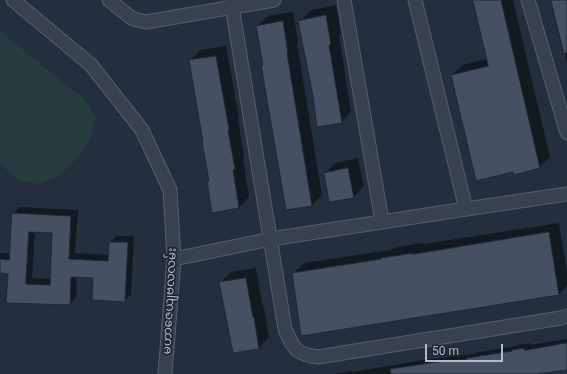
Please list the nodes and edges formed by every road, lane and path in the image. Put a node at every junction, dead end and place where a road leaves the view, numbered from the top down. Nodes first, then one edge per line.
1 (13, 0) edge
2 (109, 0) edge
3 (274, 0) edge
4 (344, 0) edge
5 (415, 0) edge
6 (528, 0) edge
7 (232, 3) edge
8 (567, 133) edge
9 (567, 194) edge
10 (466, 209) junction
11 (382, 221) junction
12 (271, 239) junction
13 (174, 259) junction
14 (567, 316) edge
15 (165, 374) edge

1 - 13 street, မဟာဇေယျဗလလမ်း
2 - 7 street
3 - 7 street
4 - 11 street
5 - 10 street
6 - 8 street
7 - 12 street
9 - 10 street
10 - 11 street
11 - 12 street
12 - 13 street
12 - 14 street
13 - 15 street, မဟာဇေယျဗလလမ်း

